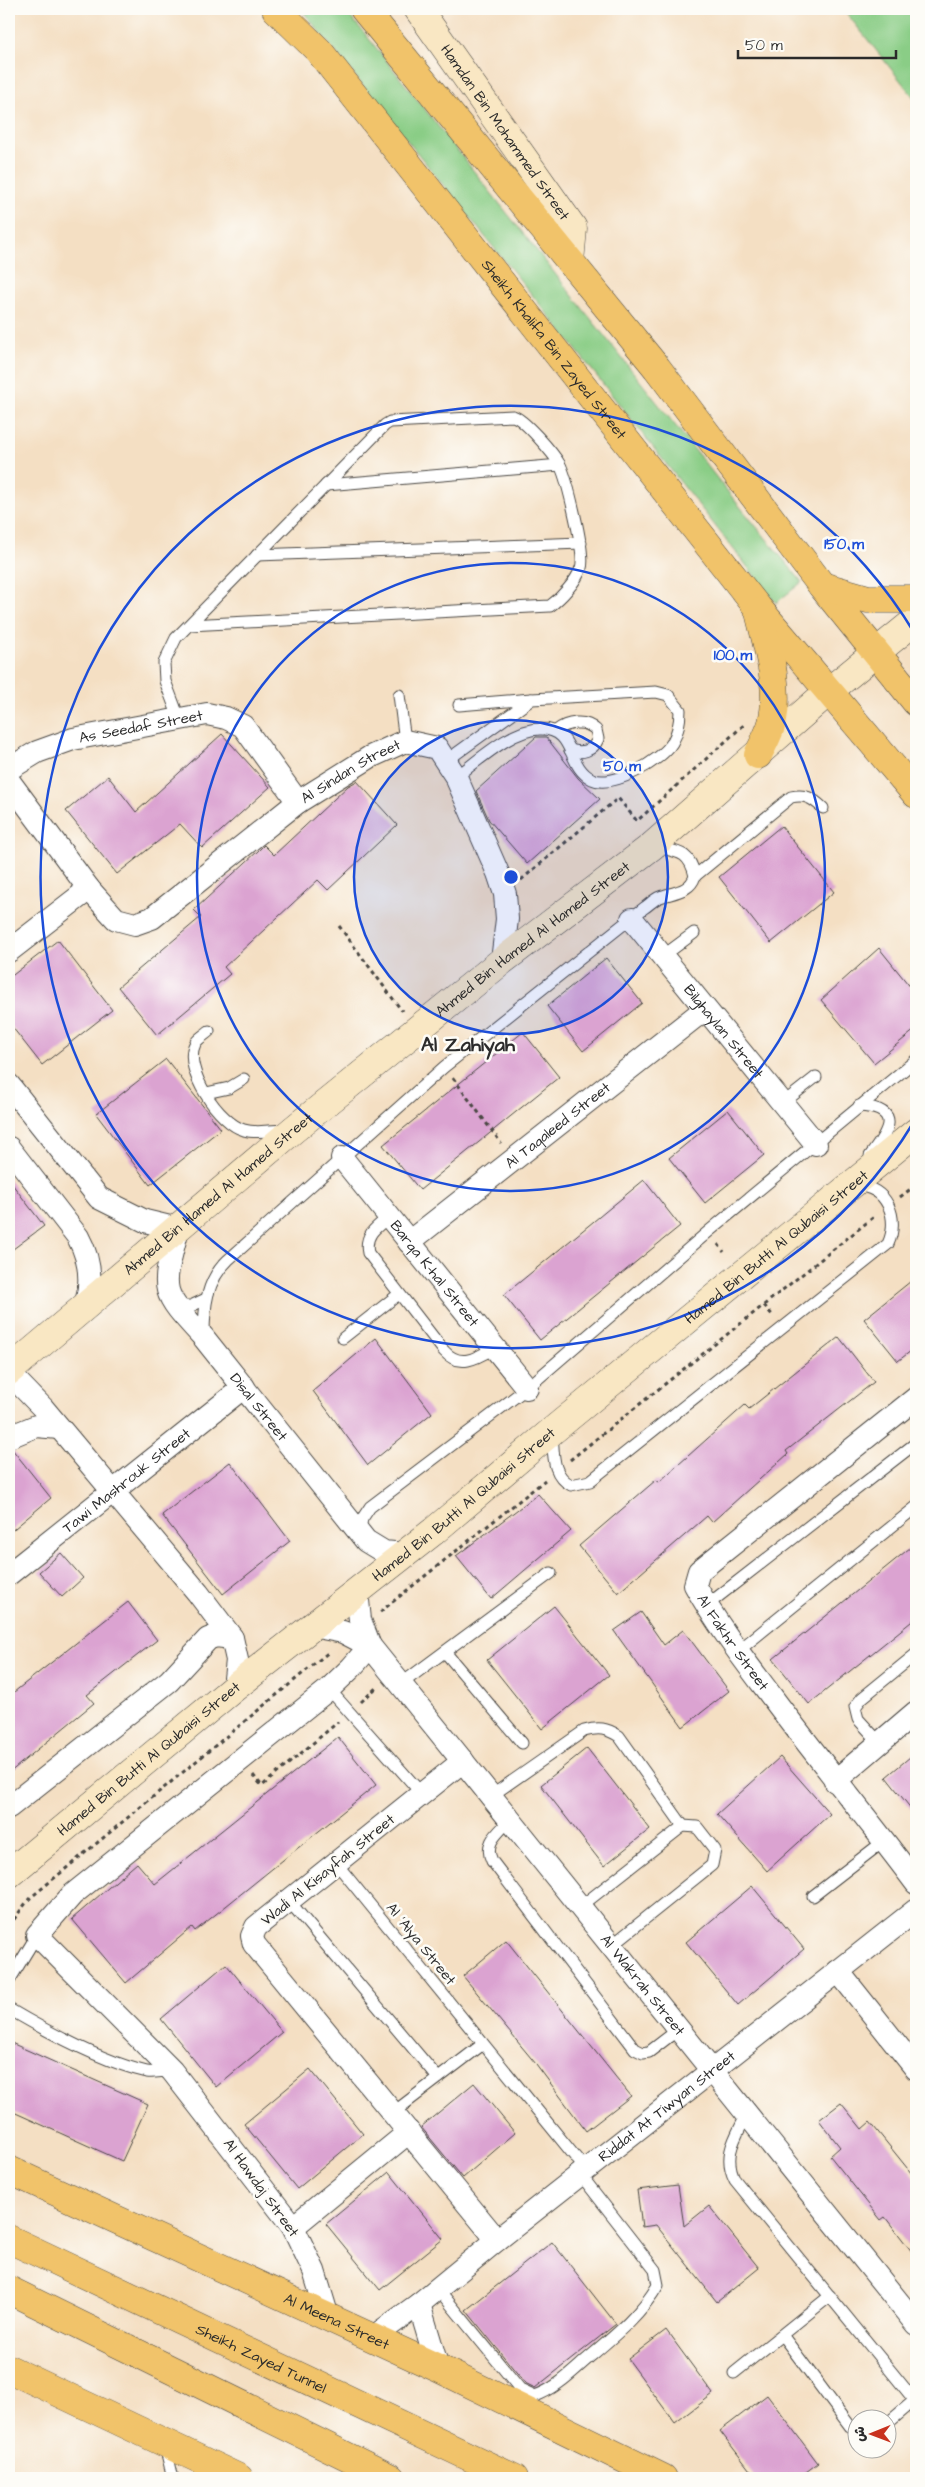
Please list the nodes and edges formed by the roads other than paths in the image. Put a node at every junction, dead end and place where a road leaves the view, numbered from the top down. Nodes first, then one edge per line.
1 (276, 9) edge
2 (364, 9) edge
3 (418, 9) edge
4 (570, 262) junction
5 (560, 465) junction
6 (326, 485) junction
7 (581, 543) junction
8 (258, 555) junction
9 (822, 586) junction
10 (916, 599) edge
11 (758, 608) junction
12 (916, 620) edge
13 (189, 625) junction
14 (875, 653) junction
15 (829, 691) junction
16 (399, 695) dead end
17 (532, 699) junction
18 (916, 702) edge
19 (459, 705) dead end
20 (179, 718) junction
21 (503, 720) junction
22 (556, 731) junction
23 (515, 735) junction
24 (405, 741) junction
25 (570, 750) junction
26 (758, 755) junction
27 (9, 769) edge
28 (451, 769) junction
29 (9, 781) edge
30 (916, 794) edge
31 (298, 802) junction
32 (823, 808) dead end
33 (651, 846) junction
34 (695, 876) junction
35 (90, 889) junction
36 (632, 919) junction
37 (694, 933) dead end
38 (9, 951) edge
39 (663, 956) junction
40 (502, 961) junction
41 (705, 1009) junction
42 (209, 1031) dead end
43 (916, 1060) edge
44 (816, 1078) dead end
45 (244, 1079) dead end
46 (9, 1085) edge
47 (206, 1093) junction
48 (783, 1103) junction
49 (859, 1106) junction
50 (293, 1130) junction
51 (916, 1132) edge
52 (816, 1144) junction
53 (10, 1152) edge
54 (342, 1158) junction
55 (849, 1186) junction
56 (389, 1217) junction
57 (178, 1229) junction
58 (409, 1242) junction
59 (399, 1294) junction
60 (206, 1299) junction
61 (175, 1306) junction
62 (84, 1310) junction
63 (204, 1338) junction
64 (343, 1338) dead end
65 (494, 1348) junction
66 (9, 1372) edge
67 (244, 1387) junction
68 (526, 1388) junction
69 (916, 1398) edge
70 (59, 1428) junction
71 (552, 1431) junction
72 (9, 1437) edge
73 (916, 1443) edge
74 (112, 1492) junction
75 (334, 1502) junction
76 (370, 1506) junction
77 (916, 1507) edge
78 (359, 1534) junction
79 (404, 1554) junction
80 (551, 1573) dead end
81 (9, 1574) edge
82 (357, 1591) junction
83 (198, 1593) junction
84 (706, 1606) junction
85 (312, 1626) junction
86 (232, 1638) junction
87 (205, 1642) junction
88 (370, 1646) junction
89 (738, 1651) junction
90 (445, 1652) junction
91 (916, 1654) edge
92 (397, 1679) junction
93 (234, 1688) junction
94 (329, 1689) junction
95 (916, 1712) edge
96 (522, 1742) dead end
97 (879, 1742) junction
98 (463, 1761) junction
99 (835, 1781) junction
100 (422, 1794) junction
101 (491, 1796) junction
102 (9, 1807) edge
103 (510, 1820) junction
104 (683, 1826) junction
105 (884, 1840) junction
106 (336, 1863) junction
107 (9, 1874) edge
108 (916, 1883) edge
109 (812, 1896) dead end
110 (289, 1901) junction
111 (580, 1907) junction
112 (916, 1910) edge
113 (37, 1935) junction
114 (611, 1946) junction
115 (838, 1972) junction
116 (9, 1981) edge
117 (9, 2009) edge
118 (679, 2029) junction
119 (483, 2044) junction
120 (916, 2069) edge
121 (712, 2070) junction
122 (172, 2071) junction
123 (438, 2078) junction
124 (394, 2112) junction
125 (747, 2114) junction
126 (410, 2132) junction
127 (9, 2170) edge
128 (583, 2172) junction
129 (293, 2227) junction
130 (9, 2239) edge
131 (497, 2240) junction
132 (438, 2289) junction
133 (9, 2290) edge
134 (830, 2296) junction
135 (419, 2304) junction
136 (328, 2317) junction
137 (916, 2324) edge
138 (782, 2335) junction
139 (372, 2338) junction
140 (438, 2368) junction
141 (9, 2369) edge
142 (734, 2373) dead end
143 (916, 2400) edge
144 (898, 2415) edge
145 (848, 2423) edge
146 (164, 2441) junction
147 (173, 2478) edge
148 (239, 2478) edge
149 (391, 2478) edge
150 (514, 2478) edge
151 (663, 2478) edge

1 - 11 main road, Sheikh Khalifa Bin Zayed Street
2 - 4 main road
3 - 4 main road, Hamdan Bin Mohammed Street
4 - 9 main road
5 - 6 lane
5 - 6 lane
5 - 7 lane
6 - 8 lane
7 - 8 lane
7 - 13 lane
8 - 13 lane
9 - 10 main road
9 - 14 main road
11 - 15 main road, Sheikh Khalifa Bin Zayed Street
11 - 26 main road
12 - 14 main road, Ahmed Bin Hamed Al Hamed Street
13 - 20 lane
14 - 15 main road, Ahmed Bin Hamed Al Hamed Street
14 - 18 main road
15 - 26 main road, Ahmed Bin Hamed Al Hamed Street
15 - 30 main road
16 - 24 lane
17 - 19 lane
17 - 21 lane
17 - 25 lane
20 - 27 street, As Seedaf Street
20 - 31 street, As Seedaf Street
21 - 23 lane
21 - 28 lane
22 - 23 lane
22 - 25 lane
22 - 25 lane
23 - 28 lane
24 - 28 street, Al Sindan Street
24 - 31 street, Al Sindan Street
26 - 33 main road, Ahmed Bin Hamed Al Hamed Street
28 - 40 street, Al Sindan Street
29 - 35 street, Al Sindan Street
31 - 35 street, Al Sindan Street
32 - 34 lane
33 - 34 lane
33 - 40 main road, Ahmed Bin Hamed Al Hamed Street
34 - 36 lane
35 - 38 street
36 - 39 street, Bilghaylan Street
36 - 54 lane
37 - 39 lane
39 - 41 street, Bilghaylan Street
40 - 50 main road, Ahmed Bin Hamed Al Hamed Street
41 - 48 street, Bilghaylan Street
41 - 58 street, Al Taqaleed Street
42 - 47 lane
43 - 49 lane
44 - 48 lane
45 - 47 lane
46 - 57 street
47 - 50 lane
48 - 52 street, Bilghaylan Street
49 - 52 lane
49 - 55 lane
50 - 57 main road, Ahmed Bin Hamed Al Hamed Street
51 - 55 main road, Hamed Bin Butti Al Qubaisi Street
52 - 68 lane
53 - 62 street
54 - 56 street, Barqa K-hal Street
54 - 60 lane
55 - 71 main road, Hamed Bin Butti Al Qubaisi Street
55 - 71 lane
56 - 58 street, Barqa K-hal Street
56 - 59 lane
57 - 61 street, Disal Street
57 - 62 main road, Ahmed Bin Hamed Al Hamed Street
58 - 65 street, Barqa K-hal Street
59 - 64 lane
59 - 65 lane
60 - 61 lane
60 - 63 lane
61 - 63 street, Disal Street
62 - 66 main road, Ahmed Bin Hamed Al Hamed Street
63 - 67 street, Disal Street
65 - 68 street, Barqa K-hal Street
66 - 70 street
67 - 74 street, Tawi Mashrouk Street
67 - 75 street, Disal Street
68 - 76 lane
69 - 84 street, Al Fakhr Street
70 - 72 street
70 - 74 street
71 - 79 main road, Hamed Bin Butti Al Qubaisi Street
73 - 84 lane
74 - 81 street, Tawi Mashrouk Street
74 - 83 street
75 - 76 lane
75 - 78 street, Disal Street
76 - 78 lane
77 - 89 lane
78 - 79 street, Disal Street
79 - 82 main road, Hamed Bin Butti Al Qubaisi Street
80 - 90 lane
82 - 85 main road, Hamed Bin Butti Al Qubaisi Street
82 - 88 street, Al Wakrah Street
83 - 86 street
83 - 87 street
84 - 89 street, Al Fakhr Street
85 - 88 street, Al Wakrah Street
85 - 93 main road, Hamed Bin Butti Al Qubaisi Street
86 - 87 street
86 - 93 street
87 - 102 street
88 - 92 street, Al Wakrah Street
88 - 94 street
89 - 99 street, Al Fakhr Street
90 - 92 lane
90 - 96 lane
91 - 97 lane
92 - 98 street, Al Wakrah Street
93 - 107 main road, Hamed Bin Butti Al Qubaisi Street
94 - 100 lane
94 - 113 street
95 - 97 street
97 - 99 street
98 - 100 street, Wadi Al Kisayfah Street
98 - 101 street, Al Wakrah Street
99 - 105 street, Al Fakhr Street
100 - 106 street, Wadi Al Kisayfah Street
101 - 103 street, Al Wakrah Street
101 - 104 lane
103 - 111 street, Al Wakrah Street
103 - 118 lane
104 - 111 lane
104 - 114 lane
105 - 108 street, Al Fakhr Street
105 - 109 lane
106 - 110 street, Wadi Al Kisayfah Street
106 - 119 lane, Al 'Alya Street
110 - 123 lane
110 - 124 street, Wadi Al Kisayfah Street
111 - 114 street, Al Wakrah Street
112 - 115 street, Riddat At Tiwyan Street
113 - 116 lane
113 - 122 street, Al Hawdaj Street
114 - 118 street, Al Wakrah Street
115 - 120 street
115 - 121 street, Riddat At Tiwyan Street
117 - 122 lane
118 - 121 street, Al Wakrah Street
119 - 123 lane
119 - 128 lane, Al 'Alya Street
121 - 125 street, Al Wakrah Street
121 - 128 street, Riddat At Tiwyan Street
122 - 129 street, Al Hawdaj Street
123 - 124 lane
124 - 126 street, Wadi Al Kisayfah Street
125 - 134 lane
125 - 137 street, Al Wakrah Street
126 - 129 street
126 - 131 street, Wadi Al Kisayfah Street
127 - 136 main road, Al Meena Street
128 - 131 street, Riddat At Tiwyan Street
128 - 132 lane, Al 'Alya Street
129 - 136 street, Al Hawdaj Street
130 - 150 main road, Sheikh Zayed Tunnel
131 - 132 street, Riddat At Tiwyan Street
132 - 135 street, Riddat At Tiwyan Street
133 - 149 main road
134 - 138 lane
134 - 143 lane
135 - 139 street, Riddat At Tiwyan Street
135 - 140 street
136 - 139 main road, Al Meena Street
138 - 142 lane
138 - 145 lane
139 - 140 main road, Al Meena Street
140 - 151 main road, Al Meena Street
141 - 146 main road
143 - 144 lane
146 - 147 lane
146 - 148 main road

